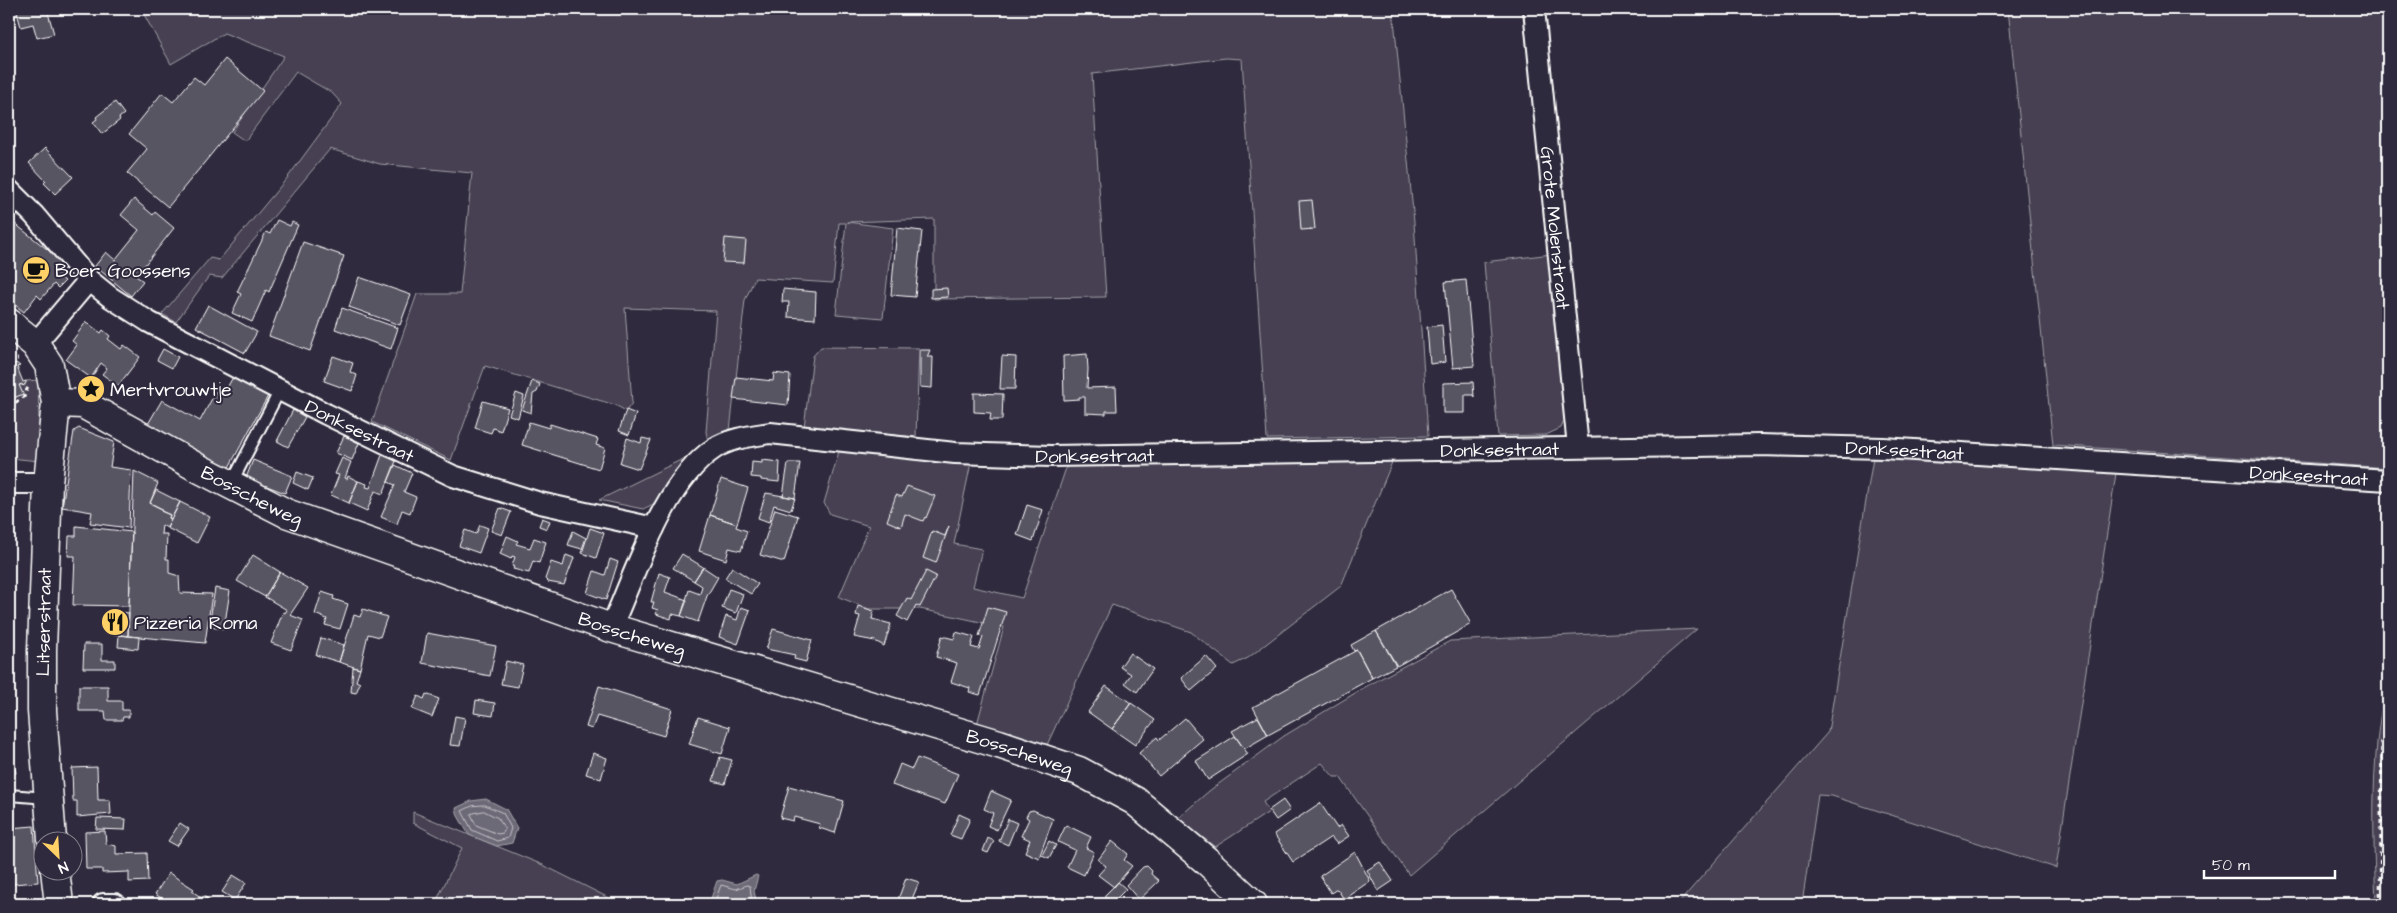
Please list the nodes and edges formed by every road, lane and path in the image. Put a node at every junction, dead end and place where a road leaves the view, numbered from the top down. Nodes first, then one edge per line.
1 (1534, 9) edge
2 (9, 190) edge
3 (89, 280) junction
4 (9, 322) edge
5 (35, 344) junction
6 (280, 390) junction
7 (56, 403) junction
8 (1578, 447) junction
9 (2388, 480) edge
10 (9, 483) edge
11 (48, 483) junction
12 (231, 485) junction
13 (654, 528) junction
14 (611, 628) junction
15 (2388, 699) edge
16 (9, 795) edge
17 (47, 798) junction
18 (51, 830) edge
19 (56, 880) edge
20 (59, 904) edge
21 (103, 904) edge
22 (115, 904) edge
23 (1253, 904) edge
24 (2380, 904) edge

1 - 8 street, Grote Molenstraat
2 - 3 street, Donksestraat
3 - 5 street
3 - 6 street, Donksestraat
4 - 5 street
5 - 7 street
6 - 12 lane
6 - 13 street, Donksestraat
7 - 11 street, Litserstraat
7 - 12 street, Bosscheweg
8 - 9 street, Donksestraat
8 - 13 street, Donksestraat
10 - 11 street
11 - 17 street, Litserstraat
12 - 14 street, Bosscheweg
13 - 14 street, Donksestraat
14 - 23 street, Bosscheweg
15 - 24 path
16 - 17 lane
17 - 18 street, Litserstraat
19 - 20 street
21 - 22 street

